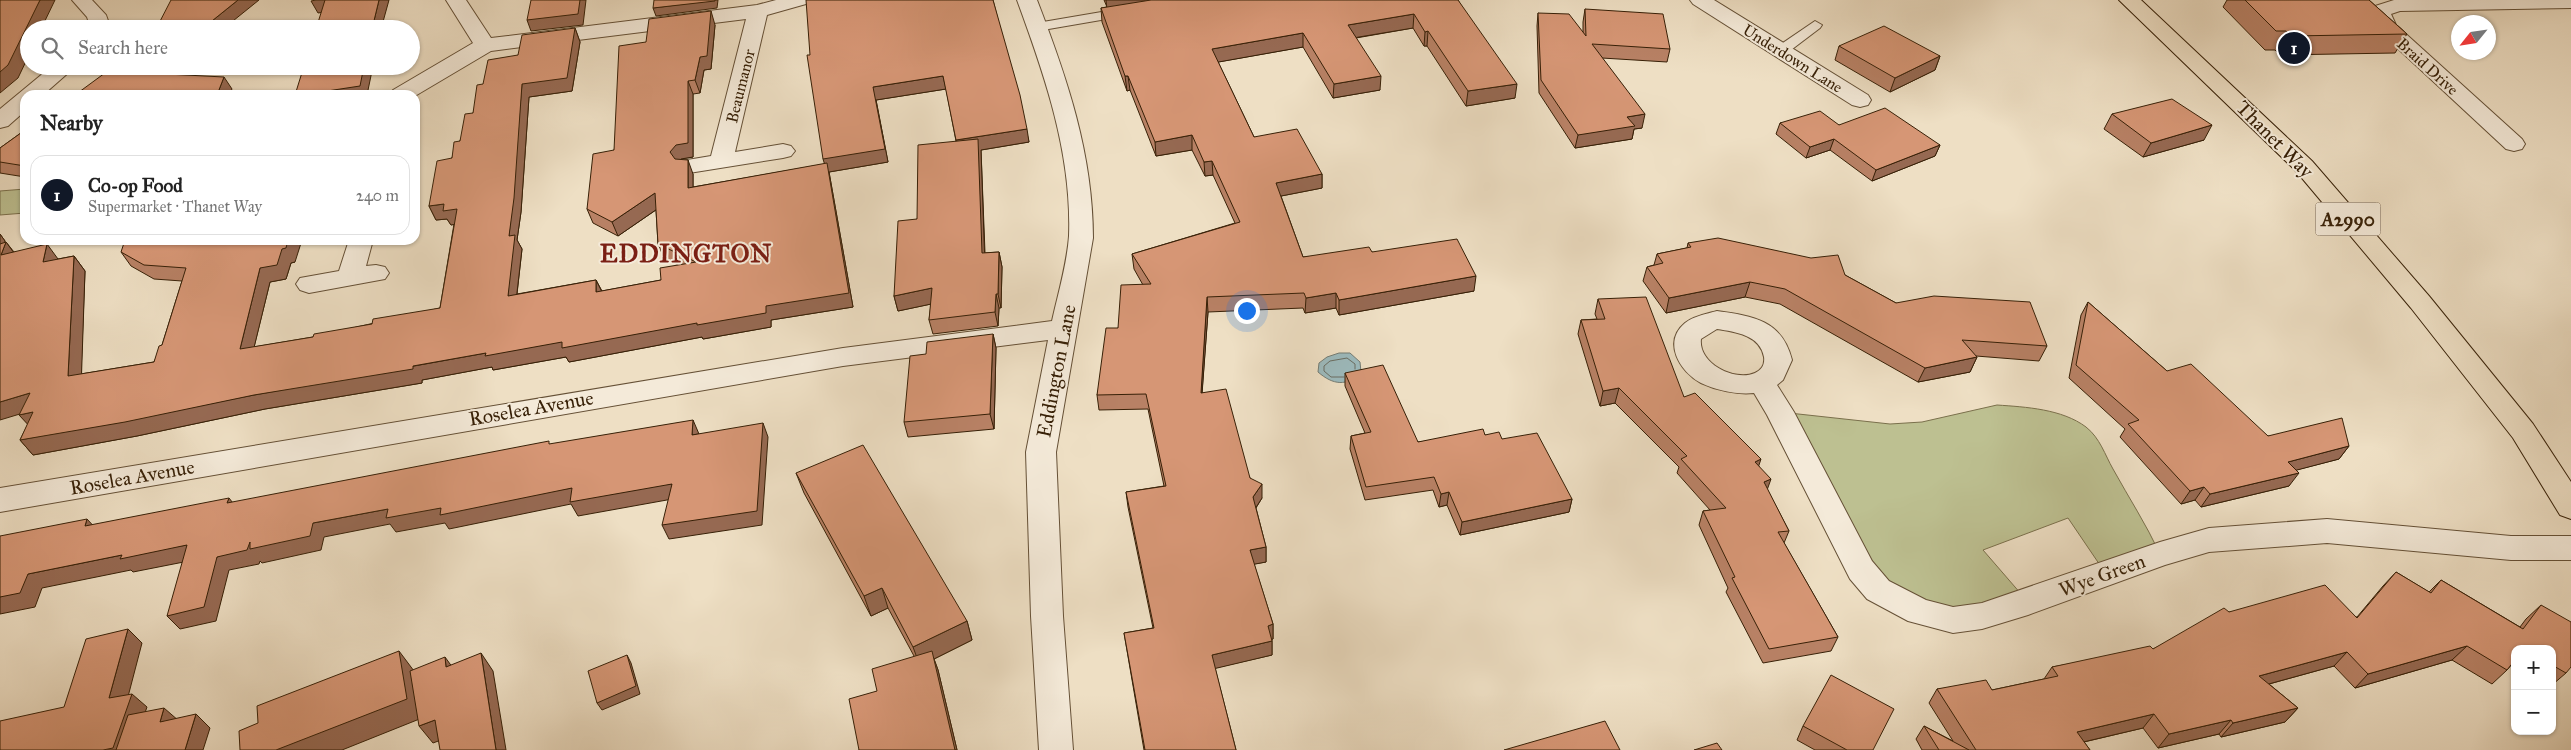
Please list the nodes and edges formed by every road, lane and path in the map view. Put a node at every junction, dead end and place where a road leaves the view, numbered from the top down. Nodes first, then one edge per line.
1 (456, 0) edge
2 (799, 0) edge
3 (1027, 0) edge
4 (1700, 0) edge
5 (2128, 0) edge
6 (81, 1) dead end
7 (2571, 2) edge
8 (1142, 9) edge
9 (758, 12) junction
10 (97, 20) edge
11 (1815, 24) dead end
12 (1037, 27) junction
13 (485, 45) junction
14 (1782, 50) junction
15 (54, 75) edge
16 (36, 90) edge
17 (409, 90) edge
18 (1860, 100) dead end
19 (20, 103) edge
20 (0, 120) edge
21 (2514, 144) dead end
22 (783, 151) dead end
23 (721, 161) junction
24 (689, 166) edge
25 (360, 245) edge
26 (376, 273) dead end
27 (350, 277) junction
28 (308, 284) dead end
29 (1065, 329) junction
30 (1762, 382) dead end
31 (2523, 431) junction
32 (2571, 473) edge
33 (0, 500) edge
34 (2571, 507) edge
35 (2571, 548) edge
36 (1056, 750) edge

1 - 13 street
2 - 9 street
3 - 12 street, Eddington Lane
4 - 14 street, Underdown Lane
5 - 31 main road, Thanet Way / A2990
6 - 10 street
7 - 21 street, Braid Drive
8 - 12 lane
9 - 13 street
9 - 23 street, Beaumanor
11 - 14 lane
12 - 29 street, Eddington Lane
13 - 17 street
14 - 18 street, Underdown Lane
15 - 16 street
19 - 20 street
22 - 23 street
23 - 24 street
25 - 27 street
26 - 27 street
27 - 28 street
29 - 33 street, Roselea Avenue
29 - 36 street, Eddington Lane
30 - 35 street, Wye Green
31 - 32 main road, Thanet Way / A2990
31 - 34 main road, Thanet Way / A2990

